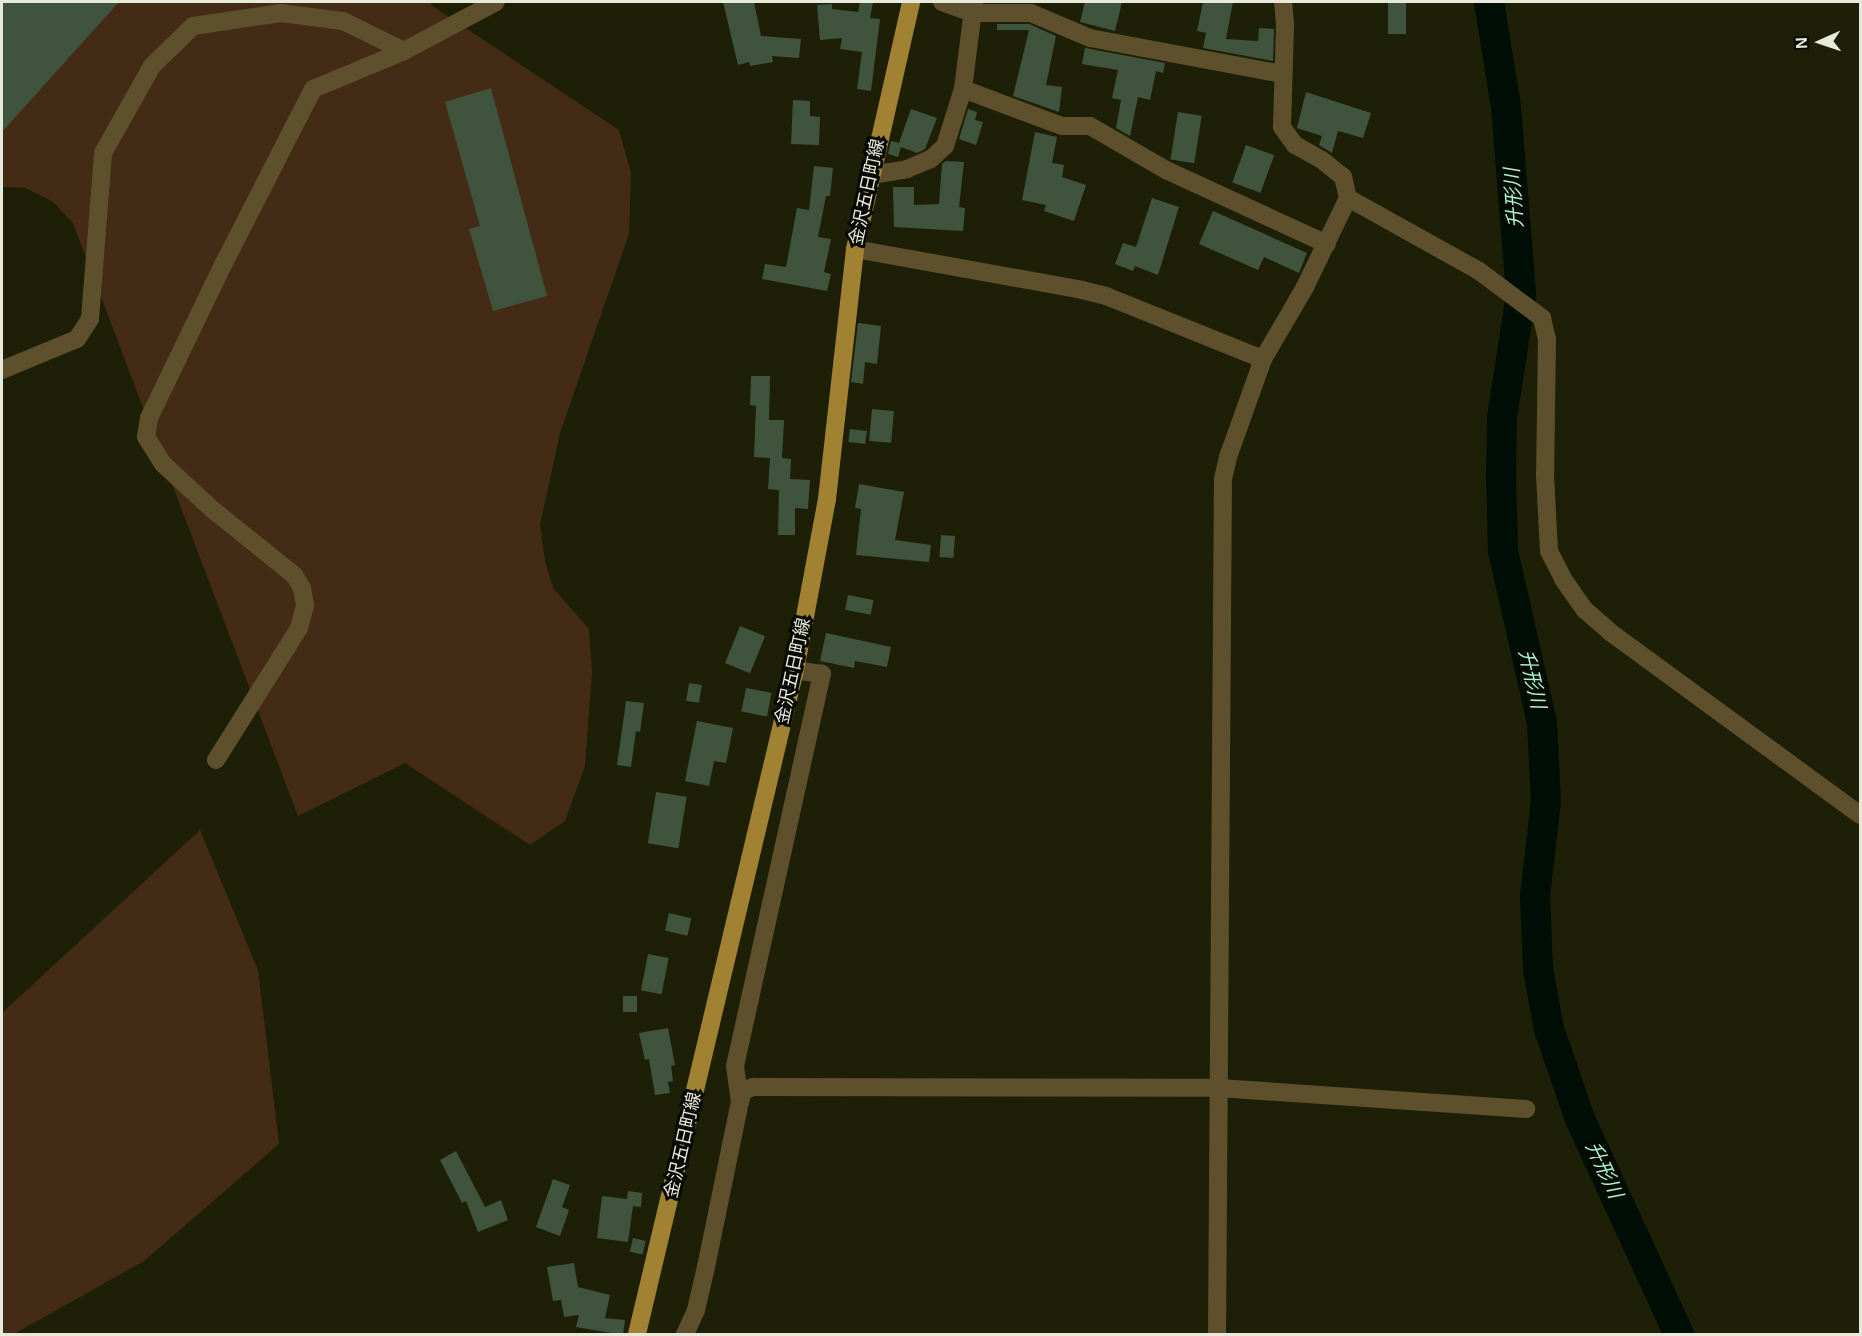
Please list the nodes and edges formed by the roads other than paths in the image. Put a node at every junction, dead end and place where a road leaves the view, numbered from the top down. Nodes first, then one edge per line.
1 (496, 2) edge
2 (910, 2) edge
3 (942, 2) edge
4 (1283, 2) edge
5 (974, 7) edge
6 (404, 51) junction
7 (1282, 74) junction
8 (963, 89) junction
9 (871, 175) junction
10 (1348, 198) junction
11 (1327, 244) junction
12 (855, 249) junction
13 (1263, 359) junction
14 (2, 370) edge
15 (795, 670) junction
16 (216, 760) dead end
17 (1860, 815) edge
18 (1219, 1088) junction
19 (740, 1102) junction
20 (1526, 1109) dead end
21 (637, 1335) edge
22 (685, 1335) edge
23 (1218, 1335) edge

1 - 6 street
2 - 9 main road, 金沢五日町線
3 - 5 street
4 - 7 street
5 - 7 street
5 - 8 street
6 - 14 street
6 - 16 street
7 - 10 street
8 - 9 street
8 - 11 street
9 - 12 main road, 金沢五日町線
10 - 11 street
10 - 17 street
11 - 13 street
12 - 13 street
12 - 15 main road, 金沢五日町線
13 - 18 street
15 - 19 street
15 - 21 main road, 金沢五日町線
18 - 19 street
18 - 20 street
18 - 23 street
19 - 22 street

